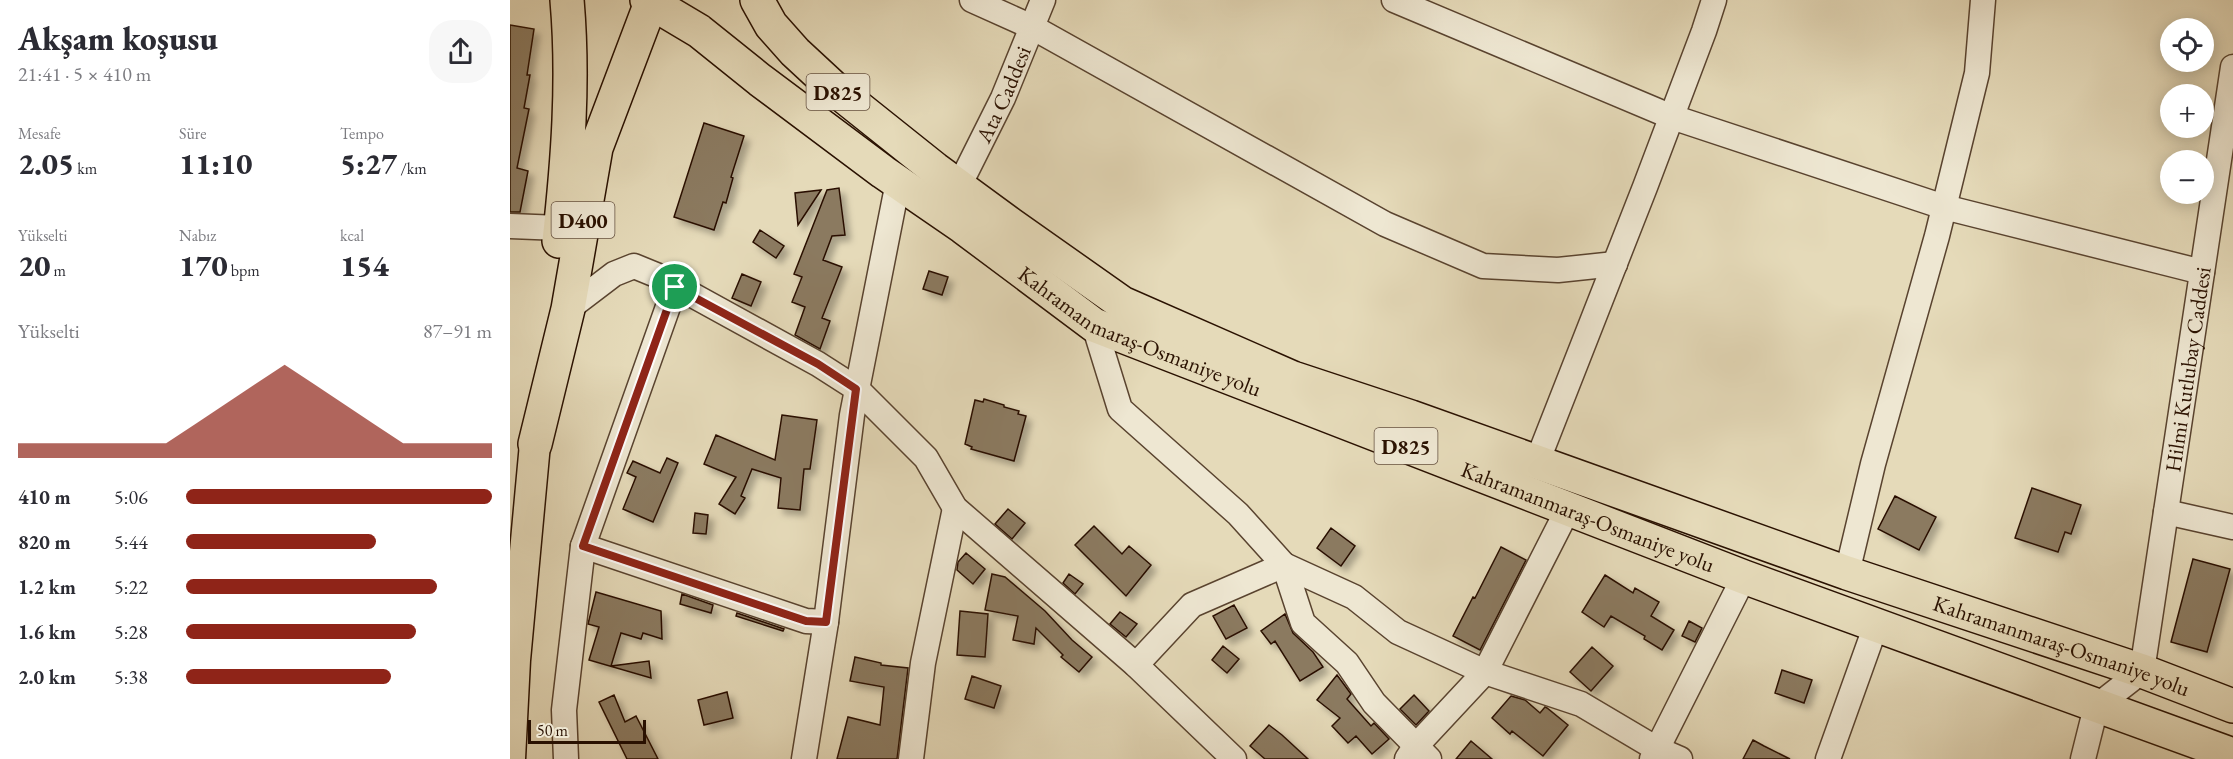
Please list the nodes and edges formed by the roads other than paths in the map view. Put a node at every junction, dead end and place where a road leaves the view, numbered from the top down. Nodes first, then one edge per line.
1 (567, 0) edge
2 (757, 0) edge
3 (972, 0) edge
4 (1043, 0) edge
5 (1394, 0) edge
6 (1714, 0) edge
7 (1983, 0) edge
8 (650, 1) edge
9 (1032, 27) junction
10 (2233, 67) edge
11 (1672, 117) junction
12 (2226, 164) edge
13 (898, 182) junction
14 (959, 186) junction
15 (1944, 207) junction
16 (510, 226) edge
17 (560, 228) junction
18 (1615, 264) junction
19 (2202, 272) junction
20 (675, 287) junction
21 (568, 309) junction
22 (1094, 325) junction
23 (856, 389) junction
24 (535, 444) junction
25 (1537, 462) junction
26 (955, 508) junction
27 (1568, 509) junction
28 (2166, 512) junction
29 (2233, 527) edge
30 (583, 546) junction
31 (1284, 565) junction
32 (1847, 573) junction
33 (1744, 576) junction
34 (826, 622) junction
35 (1876, 625) junction
36 (1136, 665) junction
37 (2142, 671) junction
38 (1485, 672) junction
39 (2233, 706) edge
40 (2097, 707) junction
41 (1655, 754) edge
42 (1417, 755) edge
43 (2233, 756) edge
44 (510, 759) edge
45 (566, 759) edge
46 (804, 759) edge
47 (911, 759) edge
48 (1234, 759) edge
49 (1680, 759) edge
50 (1828, 759) edge
51 (2083, 759) edge

1 - 17 highway, D400
2 - 14 highway, Kahramanmaraş-Osmaniye yolu / D825
3 - 9 street
4 - 9 street, Ata Caddesi
5 - 11 street
6 - 11 street
7 - 15 street
8 - 13 highway, Kahramanmaraş-Osmaniye yolu / D825
8 - 21 highway, D400
9 - 14 street, Ata Caddesi
9 - 18 street
10 - 12 street, Hilmi Kutlubay Caddesi
11 - 15 street
11 - 18 street
12 - 19 street, Hilmi Kutlubay Caddesi
13 - 22 highway, Kahramanmaraş-Osmaniye yolu / D825
13 - 23 street
14 - 25 highway, Kahramanmaraş-Osmaniye yolu / D825
15 - 19 street
15 - 32 street
16 - 17 street
17 - 24 highway, D400
18 - 25 street
19 - 28 street, Hilmi Kutlubay Caddesi
20 - 21 street
20 - 23 street
20 - 30 street
21 - 24 highway, D400
22 - 27 highway, Kahramanmaraş-Osmaniye yolu / D825
22 - 31 street
23 - 26 street
23 - 34 street
24 - 44 main road, D400
25 - 32 highway, Kahramanmaraş-Osmaniye yolu / D825
26 - 36 street
26 - 47 street
27 - 33 highway, Kahramanmaraş-Osmaniye yolu / D825
27 - 38 street
28 - 29 street
28 - 37 street, Hilmi Kutlubay Caddesi
30 - 34 street
30 - 45 street
31 - 36 street
31 - 38 street
31 - 42 street
32 - 37 highway, Kahramanmaraş-Osmaniye yolu / D825
33 - 35 highway, Kahramanmaraş-Osmaniye yolu / D825
33 - 41 street
34 - 46 street
35 - 40 highway, Kahramanmaraş-Osmaniye yolu / D825
35 - 50 street
36 - 48 street
37 - 39 highway, Kahramanmaraş-Osmaniye yolu / D825
37 - 40 street
38 - 41 street
38 - 42 street
40 - 43 highway, Kahramanmaraş-Osmaniye yolu / D825
40 - 51 street
41 - 49 street

